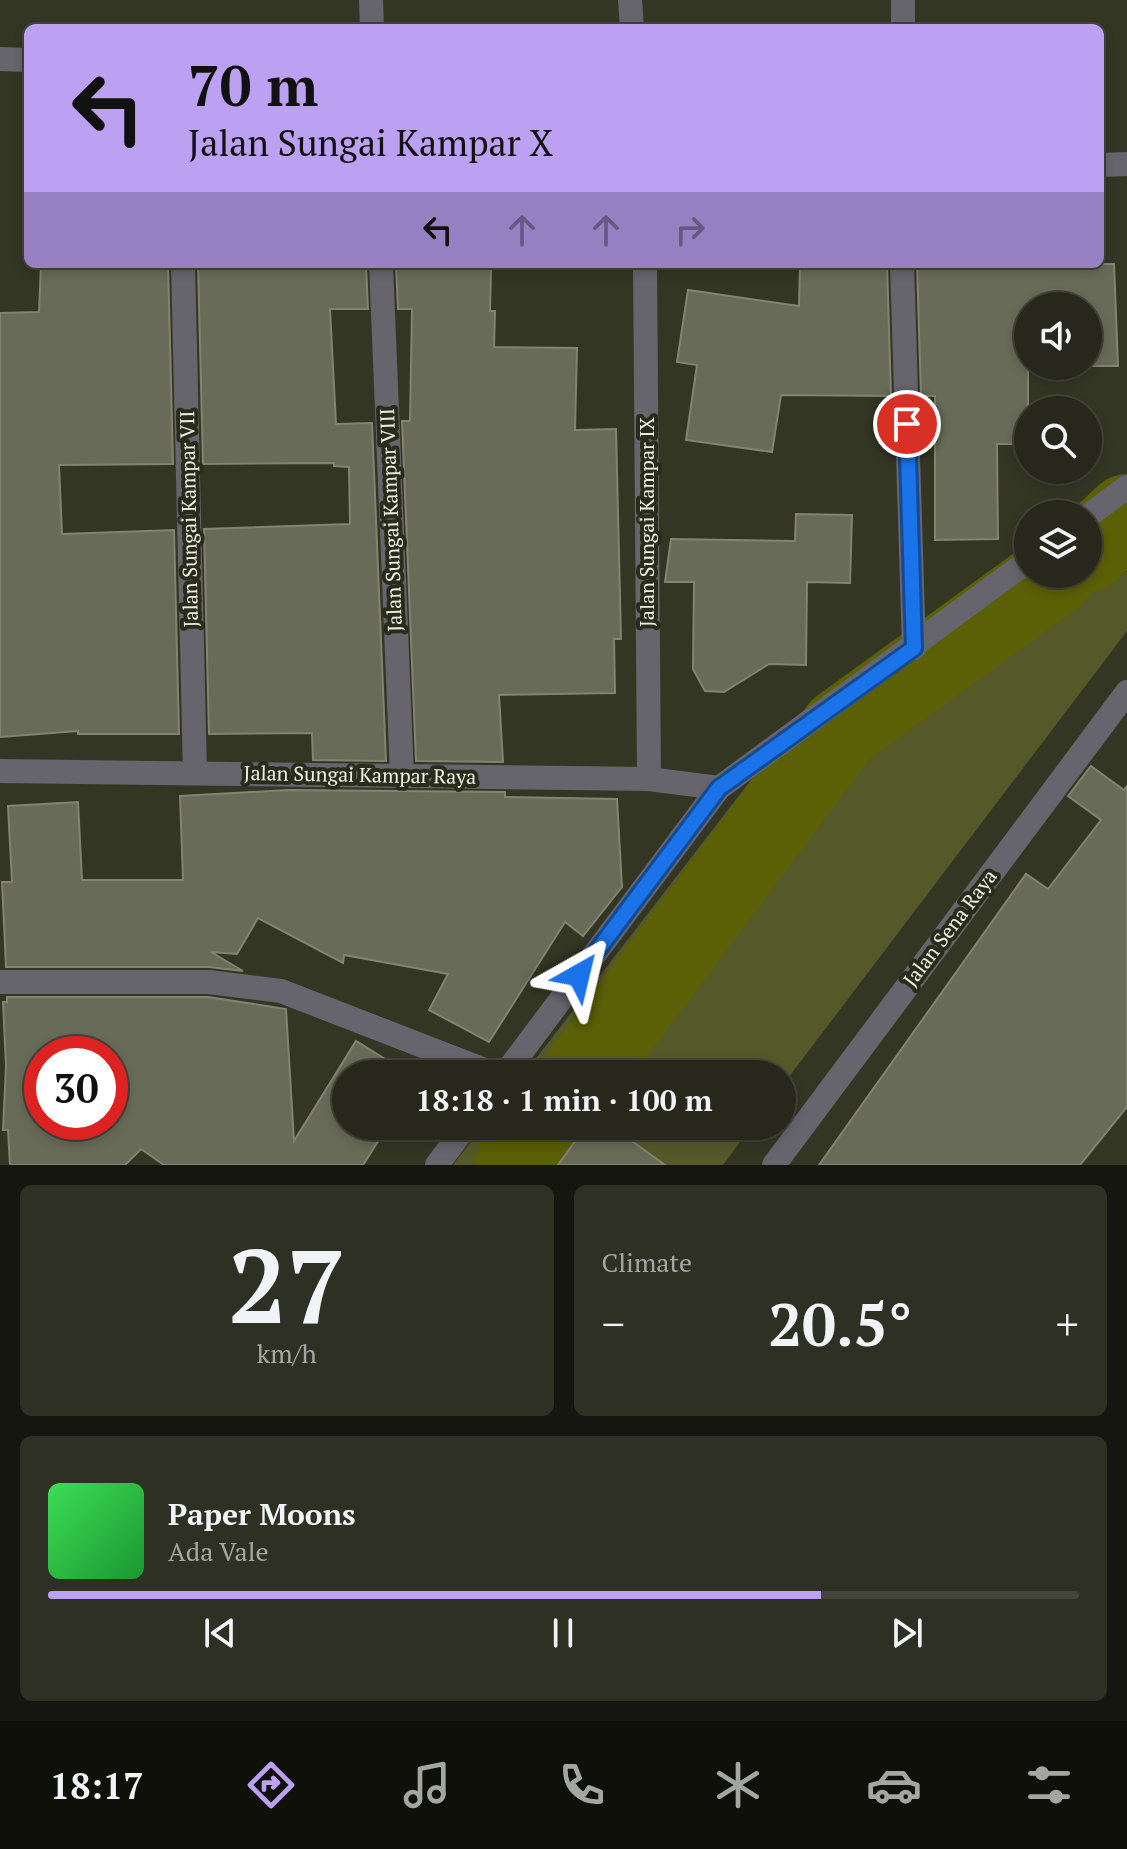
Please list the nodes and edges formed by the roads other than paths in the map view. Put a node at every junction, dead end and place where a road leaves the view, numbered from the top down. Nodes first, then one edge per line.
1 (371, 0) edge
2 (630, 0) edge
3 (903, 0) edge
4 (372, 24) edge
5 (632, 24) edge
6 (903, 24) edge
7 (0, 59) edge
8 (24, 60) edge
9 (1127, 164) edge
10 (1104, 165) edge
11 (183, 268) edge
12 (381, 268) edge
13 (645, 268) edge
14 (902, 268) edge
15 (1127, 487) edge
16 (1102, 506) edge
17 (1014, 572) edge
18 (914, 648) junction
19 (1127, 692) edge
20 (0, 771) edge
21 (195, 773) junction
22 (402, 776) junction
23 (649, 779) junction
24 (719, 788) junction
25 (0, 982) edge
26 (459, 1060) edge
27 (515, 1060) edge
28 (456, 1140) edge
29 (437, 1165) edge
30 (774, 1165) edge

1 - 4 street
2 - 5 street
3 - 6 street
7 - 8 street
9 - 10 street
11 - 21 street, Jalan Sungai Kampar VII
12 - 22 street, Jalan Sungai Kampar VIII
13 - 23 street, Jalan Sungai Kampar IX
14 - 18 street
15 - 16 street
17 - 18 street
18 - 24 street
19 - 30 street, Jalan Sena Raya
20 - 21 street, Jalan Sungai Kampar Raya
21 - 22 street, Jalan Sungai Kampar Raya
22 - 23 street, Jalan Sungai Kampar Raya
23 - 24 street, Jalan Sungai Kampar Raya
24 - 27 street
25 - 26 street
28 - 29 street

